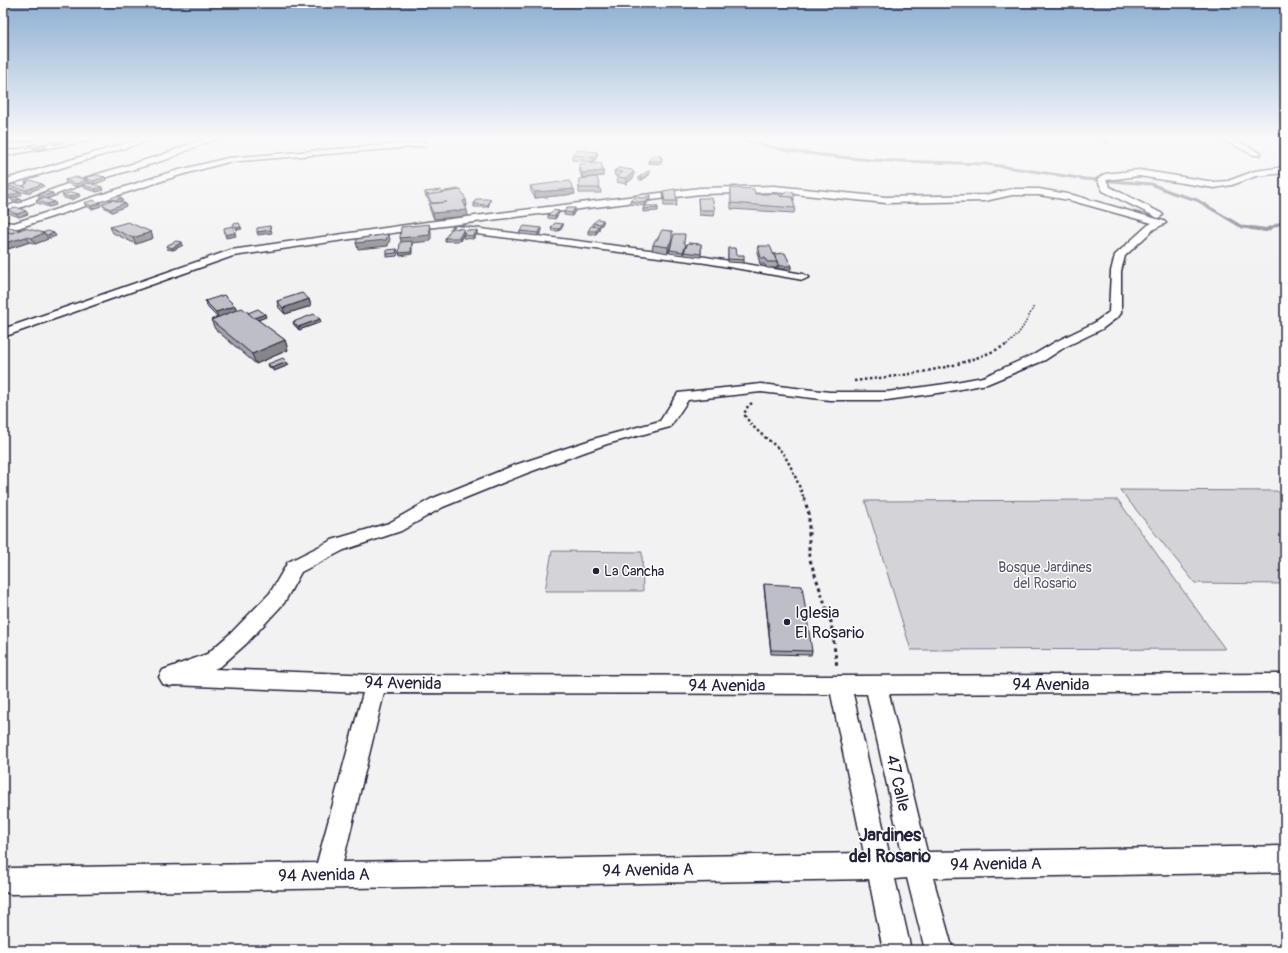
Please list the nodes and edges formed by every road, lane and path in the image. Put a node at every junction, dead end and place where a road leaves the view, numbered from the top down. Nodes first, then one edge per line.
1 (80, 182) edge
2 (148, 182) edge
3 (1103, 182) edge
4 (1198, 182) edge
5 (1230, 182) edge
6 (3, 211) edge
7 (1161, 223) junction
8 (3, 225) edge
9 (428, 226) junction
10 (803, 277) dead end
11 (1034, 306) dead end
12 (3, 333) edge
13 (852, 381) dead end
14 (760, 388) junction
15 (1285, 683) edge
16 (376, 684) junction
17 (840, 685) junction
18 (876, 685) junction
19 (1285, 859) edge
20 (878, 866) junction
21 (917, 866) junction
22 (327, 875) junction
23 (11, 881) dead end
24 (896, 950) edge
25 (939, 950) edge

1 - 6 street
2 - 8 street
3 - 7 street
4 - 5 street
7 - 9 street
7 - 14 street
9 - 10 street
9 - 12 street
11 - 13 path
14 - 16 street, 94 Avenida
14 - 17 path
15 - 18 street, 94 Avenida
16 - 17 street, 94 Avenida
16 - 22 street
17 - 18 street, 94 Avenida
17 - 20 street
18 - 21 street, 47 Calle
19 - 21 street, 94 Avenida A
20 - 21 street, 94 Avenida A
20 - 22 street, 94 Avenida A
20 - 24 street
21 - 25 street, 47 Calle
22 - 23 street, 94 Avenida A

